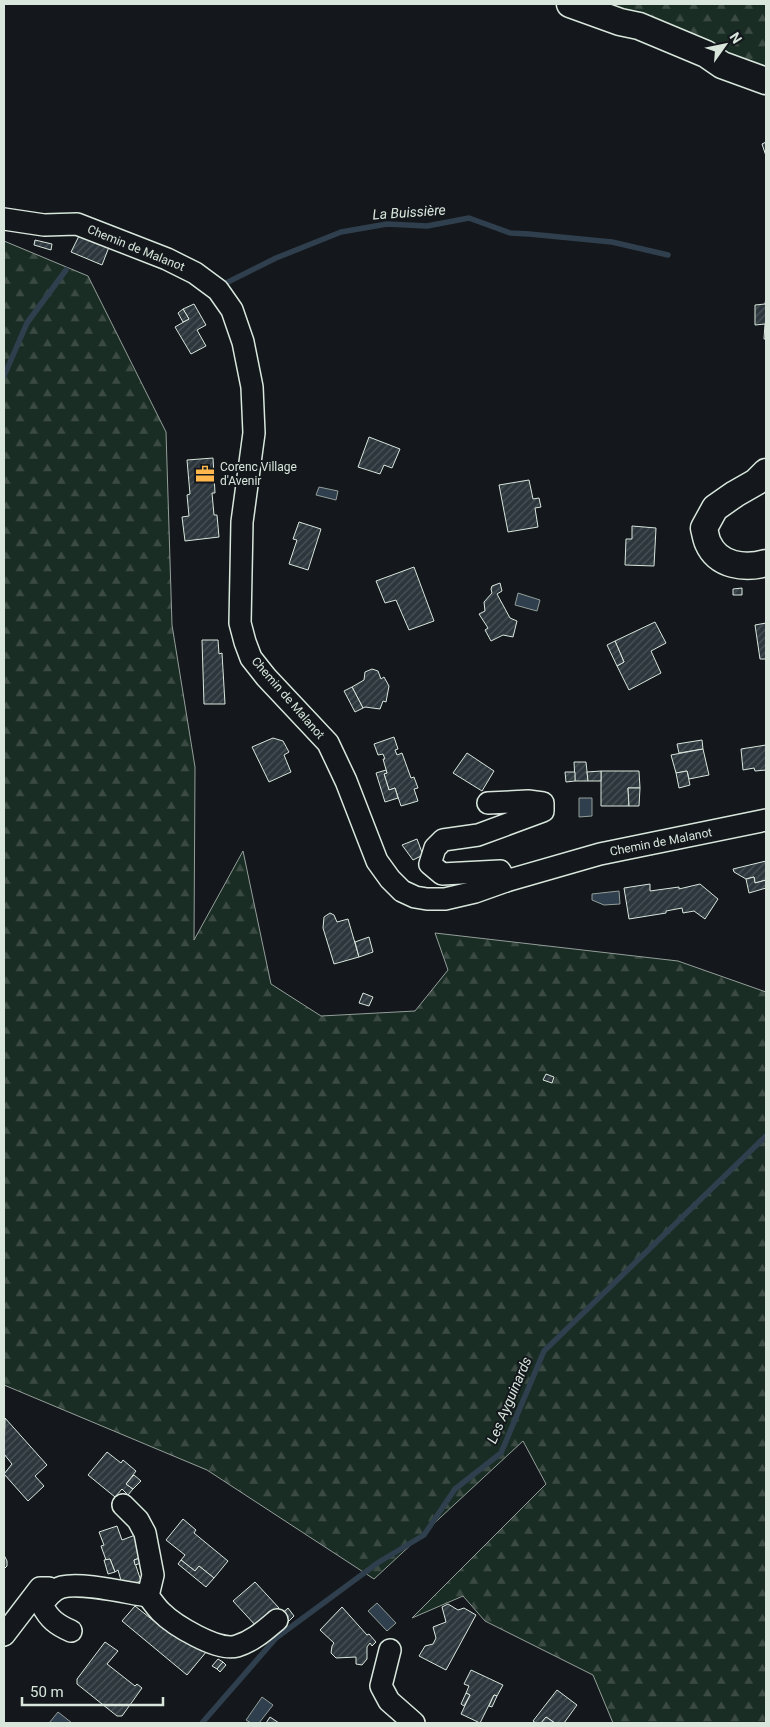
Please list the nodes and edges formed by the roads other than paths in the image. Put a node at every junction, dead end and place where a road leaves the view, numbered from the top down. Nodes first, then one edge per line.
1 (570, 4) edge
2 (766, 81) edge
3 (4, 219) edge
4 (766, 472) edge
5 (766, 563) edge
6 (488, 803) dead end
7 (766, 820) edge
8 (506, 881) junction
9 (124, 1505) dead end
10 (61, 1587) junction
11 (148, 1596) junction
12 (277, 1620) dead end
13 (71, 1632) dead end
14 (4, 1635) edge
15 (390, 1650) dead end
16 (414, 1723) edge

1 - 2 main road
3 - 8 street, Chemin de Malanot
4 - 5 main road
6 - 8 street
7 - 8 street, Chemin de Malanot
9 - 11 street
10 - 11 street
10 - 13 street
10 - 14 street
11 - 12 street
15 - 16 street

